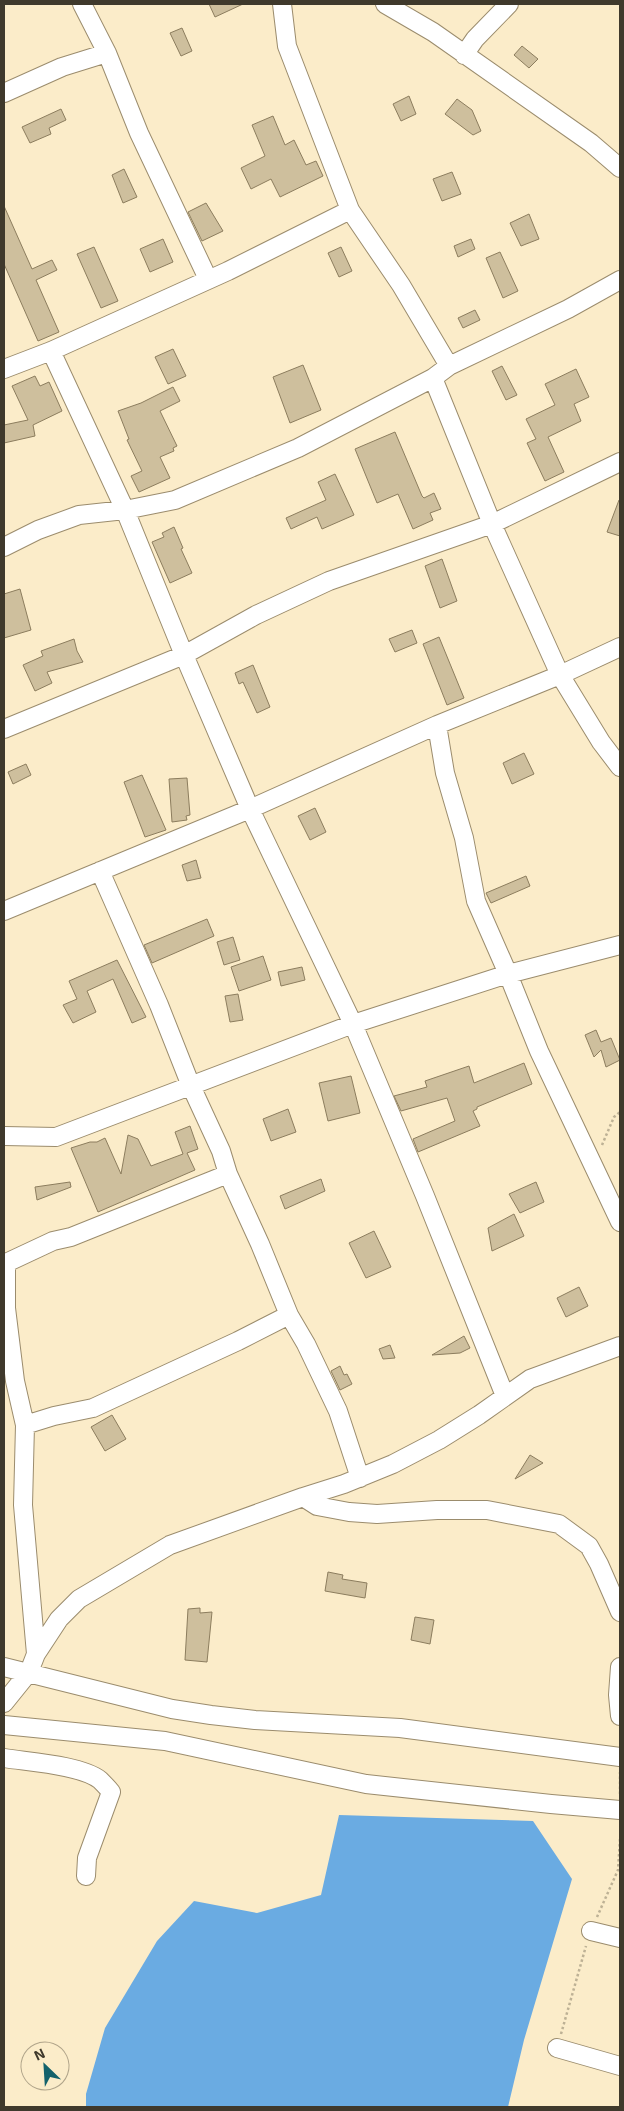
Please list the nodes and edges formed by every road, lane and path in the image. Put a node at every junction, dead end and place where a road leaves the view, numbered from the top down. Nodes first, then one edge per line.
1 (82, 4) edge
2 (282, 4) edge
3 (385, 4) edge
4 (509, 4) edge
5 (107, 53) junction
6 (464, 55) junction
7 (4, 93) edge
8 (620, 168) edge
9 (350, 210) junction
10 (208, 279) junction
11 (620, 280) edge
12 (51, 351) junction
13 (449, 366) junction
14 (4, 369) edge
15 (433, 378) junction
16 (620, 462) edge
17 (125, 510) junction
18 (492, 524) junction
19 (4, 547) edge
20 (620, 647) edge
21 (184, 655) junction
22 (560, 674) junction
23 (437, 725) junction
24 (4, 729) edge
25 (620, 767) edge
26 (250, 809) junction
27 (100, 871) junction
28 (4, 911) edge
29 (620, 945) edge
30 (508, 974) junction
31 (353, 1024) junction
32 (191, 1086) junction
33 (620, 1112) edge
34 (4, 1136) edge
35 (598, 1172) junction
36 (228, 1174) junction
37 (620, 1222) edge
38 (5, 1260) edge
39 (289, 1315) junction
40 (620, 1346) edge
41 (504, 1396) junction
42 (25, 1425) junction
43 (360, 1478) junction
44 (303, 1496) junction
45 (620, 1612) edge
46 (36, 1654) junction
47 (4, 1667) edge
48 (620, 1667) edge
49 (29, 1672) junction
50 (4, 1703) edge
51 (620, 1716) edge
52 (4, 1725) edge
53 (620, 1757) edge
54 (4, 1758) edge
55 (620, 1772) edge
56 (620, 1798) edge
57 (620, 1810) edge
58 (86, 1876) dead end
59 (591, 1931) dead end
60 (620, 1938) edge
61 (557, 2048) dead end
62 (620, 2066) edge

1 - 5 street
2 - 9 street
3 - 6 street
4 - 6 street
5 - 7 street
5 - 10 street
6 - 8 street
9 - 10 street
9 - 13 street
10 - 12 street
11 - 13 street
12 - 14 street
12 - 17 street
13 - 15 street
15 - 17 street
15 - 18 street
16 - 18 street
17 - 19 street
17 - 21 street
18 - 21 street
18 - 22 street
20 - 22 street
21 - 24 street
21 - 26 street
22 - 23 street
22 - 25 street
23 - 26 street
23 - 30 street
26 - 27 street
26 - 31 street
27 - 28 street
27 - 32 street
29 - 30 street
30 - 31 street
30 - 35 street
31 - 32 street
31 - 41 street
32 - 34 street
32 - 36 street
33 - 35 path
35 - 37 street
36 - 38 street
36 - 39 street
38 - 42 street
39 - 42 street
39 - 43 street
40 - 41 street
41 - 43 street
42 - 46 street
43 - 44 street
44 - 45 street
44 - 46 street
46 - 49 street
47 - 49 street
48 - 51 street
49 - 50 street
49 - 53 street
52 - 57 street
54 - 58 street
55 - 56 path
59 - 60 street
61 - 62 street

